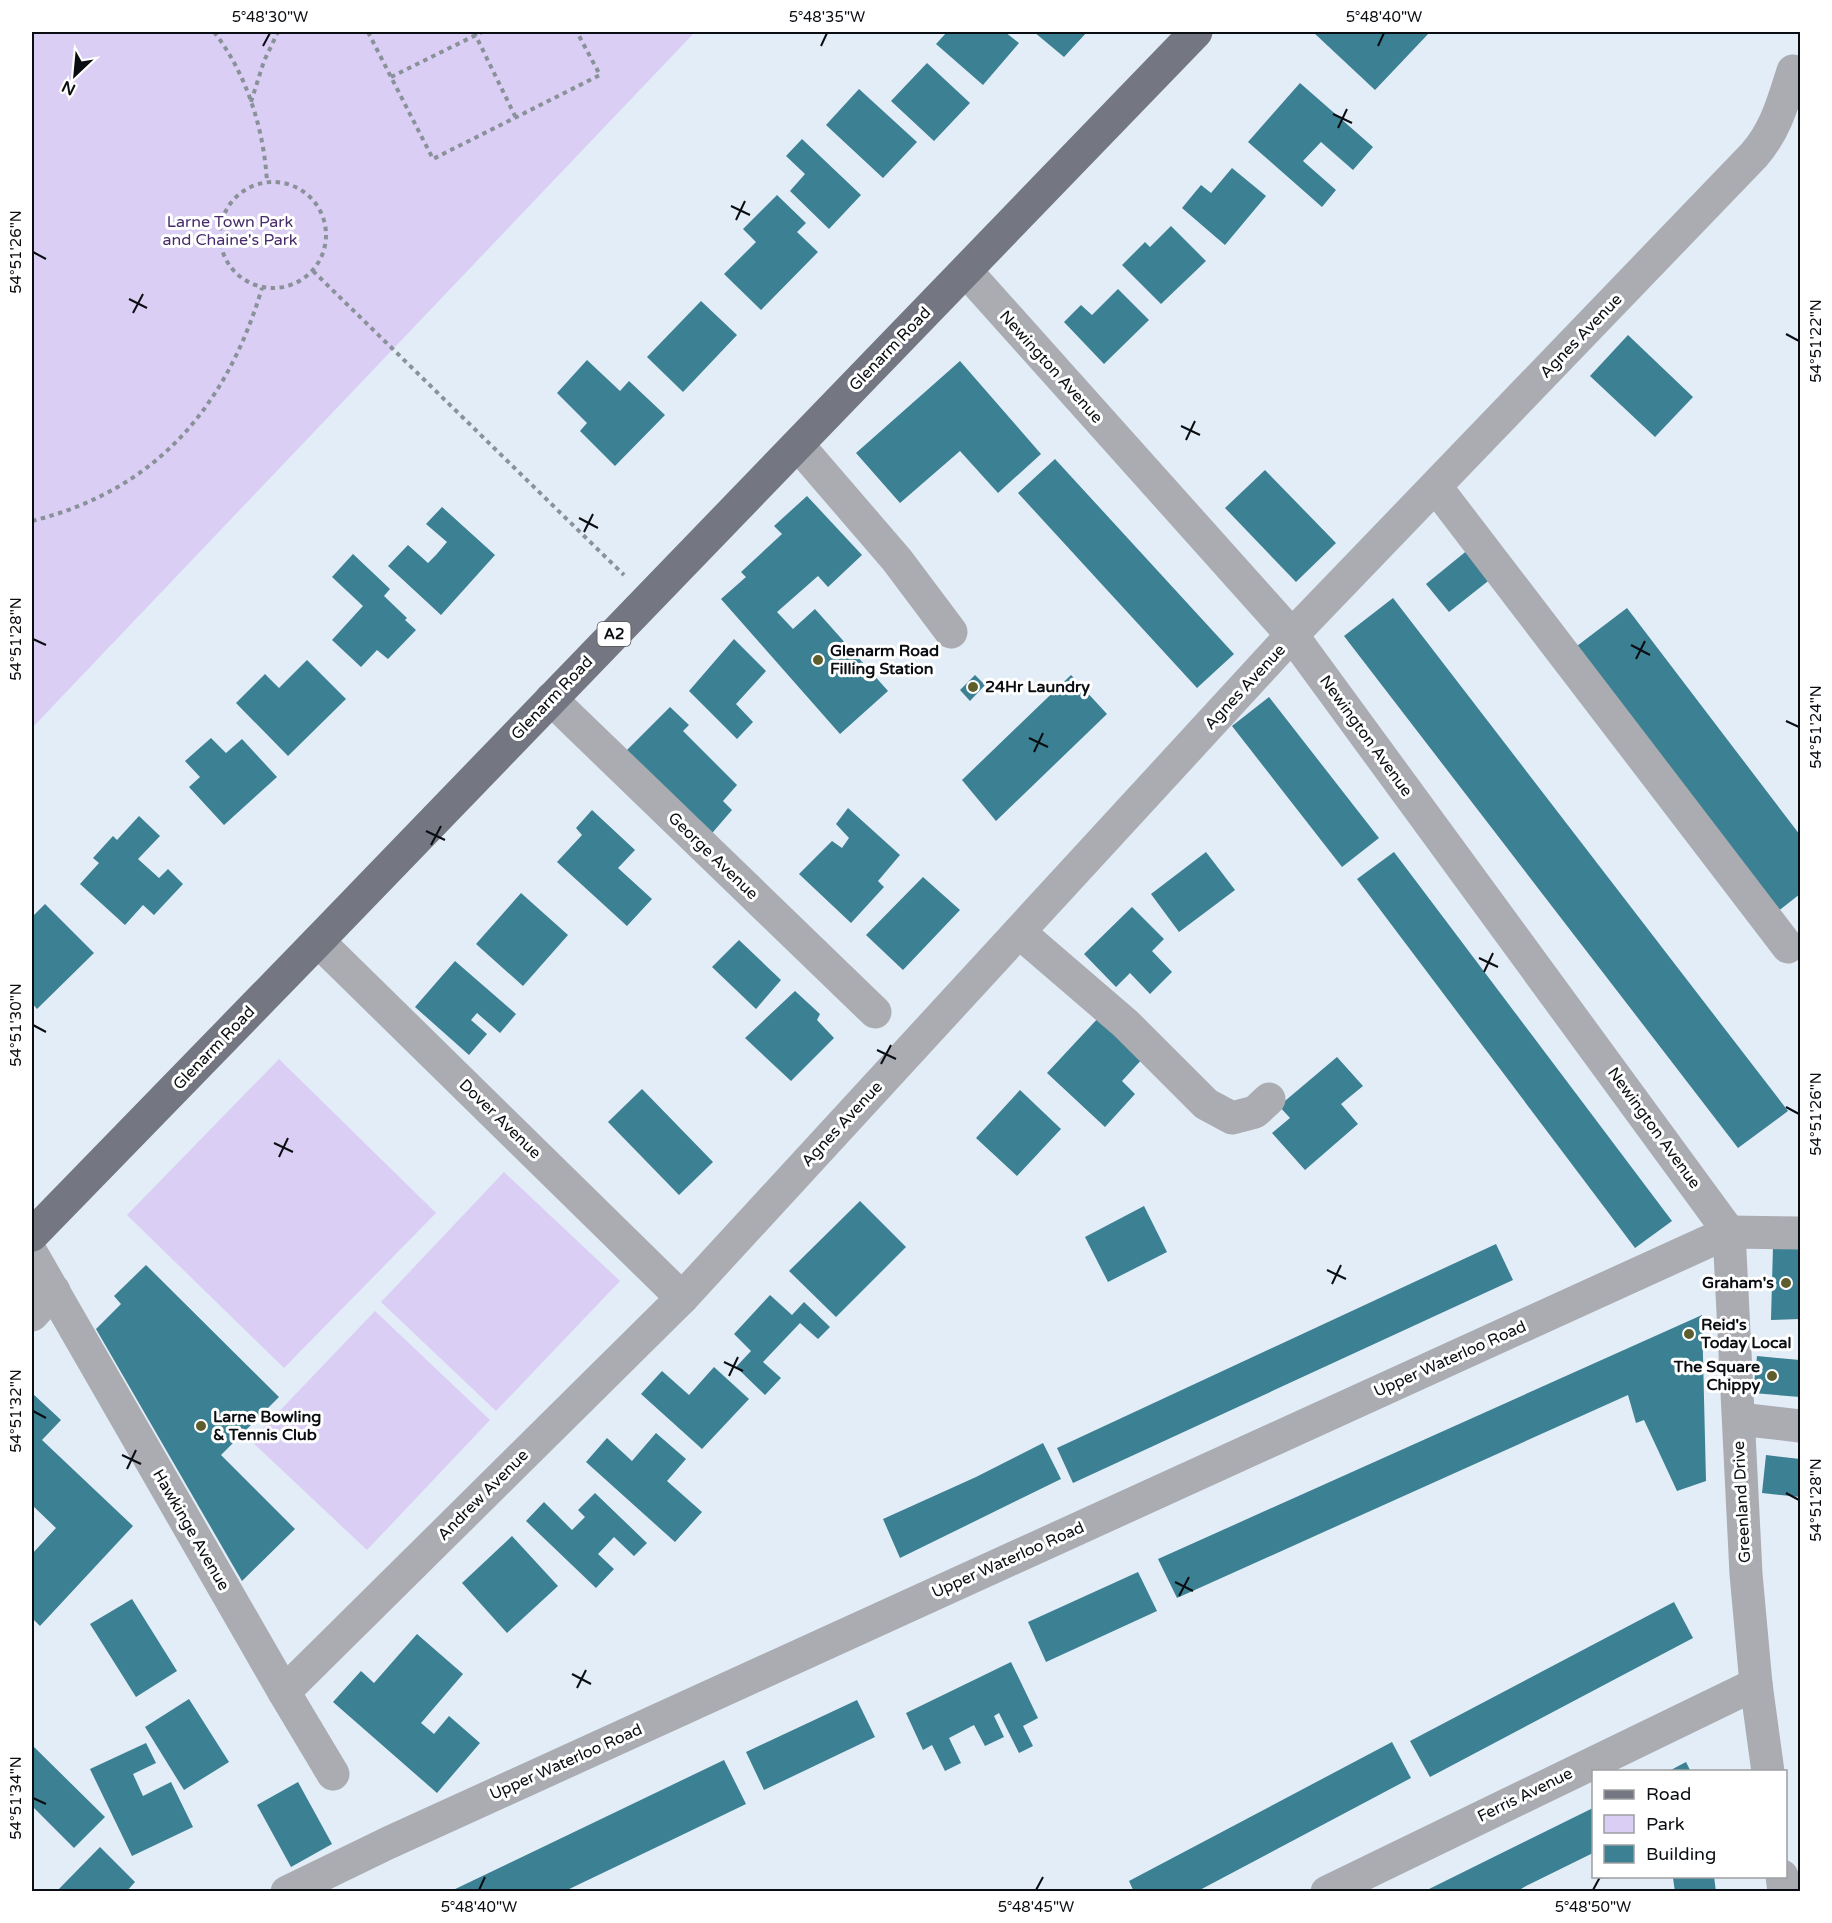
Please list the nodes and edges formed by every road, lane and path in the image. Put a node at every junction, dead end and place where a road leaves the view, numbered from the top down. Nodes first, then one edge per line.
1 (214, 32) edge
2 (278, 32) edge
3 (368, 32) edge
4 (482, 32) edge
5 (577, 32) edge
6 (1196, 32) edge
7 (475, 33) edge
8 (1793, 71) dead end
9 (392, 77) junction
10 (251, 103) junction
11 (516, 117) junction
12 (267, 182) junction
13 (313, 271) junction
14 (966, 272) junction
15 (262, 288) junction
16 (798, 445) junction
17 (1436, 487) junction
18 (32, 521) edge
19 (648, 599) junction
20 (951, 632) dead end
21 (1292, 635) junction
22 (551, 699) junction
23 (1019, 932) junction
24 (318, 941) junction
25 (1788, 947) dead end
26 (875, 1012) dead end
27 (1269, 1099) dead end
28 (1729, 1232) junction
29 (1800, 1233) edge
30 (32, 1235) edge
31 (32, 1254) edge
32 (54, 1291) junction
33 (682, 1298) junction
34 (32, 1315) edge
35 (1739, 1419) junction
36 (1800, 1426) edge
37 (1756, 1684) junction
38 (284, 1692) junction
39 (1768, 1770) edge
40 (333, 1774) dead end
41 (1344, 1888) edge
42 (287, 1892) edge

1 - 10 path
2 - 10 path
3 - 9 path
4 - 7 path
5 - 11 path
6 - 14 main road, Glenarm Road / A2
7 - 9 path
7 - 11 path
8 - 17 street, Agnes Avenue
9 - 11 path
10 - 12 path
12 - 13 path
12 - 15 path
13 - 15 path
13 - 19 path
14 - 16 main road, Glenarm Road / A2
14 - 21 street, Newington Avenue
15 - 18 path
16 - 19 main road, Glenarm Road / A2
16 - 20 street
17 - 21 street, Agnes Avenue
17 - 25 street
19 - 22 main road, Glenarm Road / A2
21 - 23 street, Agnes Avenue
21 - 28 street, Newington Avenue
22 - 24 main road, Glenarm Road / A2
22 - 26 street, George Avenue
23 - 27 street
23 - 33 street, Agnes Avenue
24 - 30 main road, Glenarm Road / A2
24 - 33 street, Dover Avenue
28 - 29 street
28 - 35 street, Greenland Drive
28 - 42 street, Upper Waterloo Road
31 - 32 street, Hawkinge Avenue
32 - 34 street
32 - 38 street, Hawkinge Avenue
33 - 38 street, Andrew Avenue
35 - 36 street
35 - 37 street, Greenland Drive
37 - 39 street, Greenland Drive
37 - 41 street, Ferris Avenue
38 - 40 street, Hawkinge Avenue

